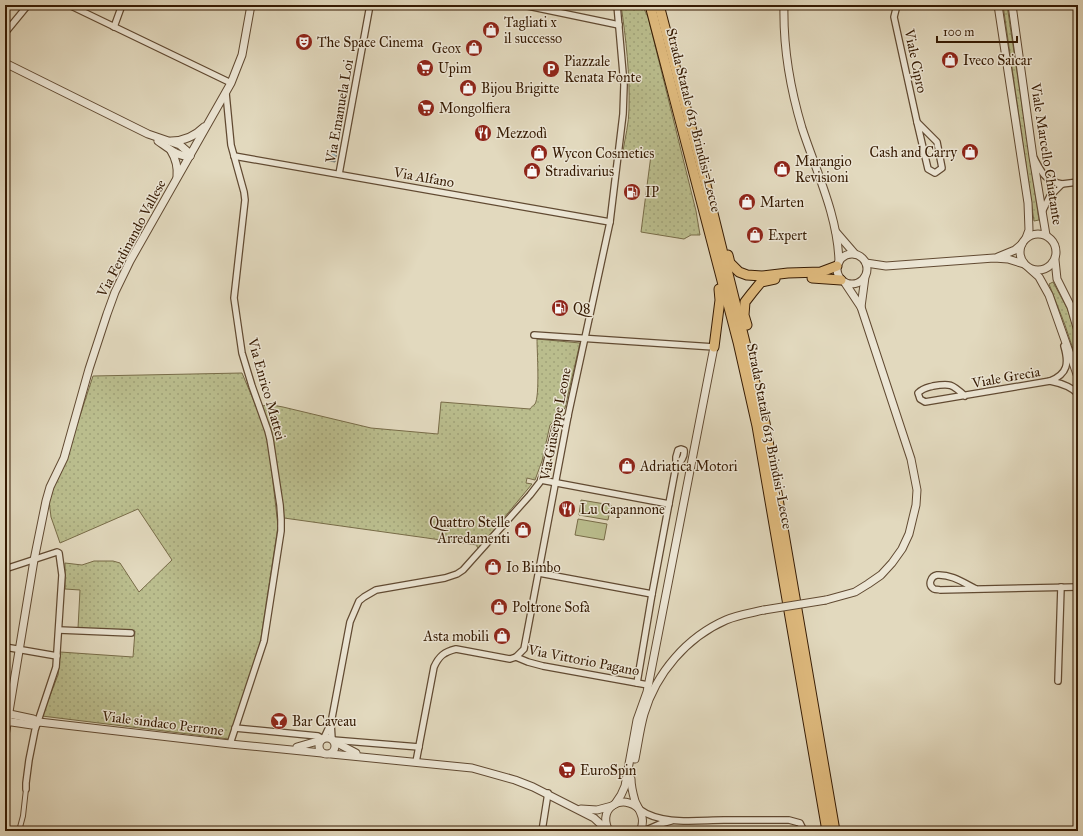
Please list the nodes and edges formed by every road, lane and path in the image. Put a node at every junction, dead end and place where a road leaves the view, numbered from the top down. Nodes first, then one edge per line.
1 (28, 5) edge
2 (69, 5) edge
3 (122, 5) edge
4 (251, 5) edge
5 (370, 5) edge
6 (524, 5) edge
7 (617, 5) edge
8 (784, 5) edge
9 (897, 5) edge
10 (994, 5) edge
11 (998, 5) edge
12 (1012, 5) edge
13 (1016, 5) edge
14 (653, 6) edge
15 (1000, 17) junction
16 (1014, 21) junction
17 (619, 25) junction
18 (114, 27) junction
19 (5, 33) edge
20 (5, 63) edge
21 (231, 83) junction
22 (226, 93) junction
23 (209, 122) junction
24 (917, 122) junction
25 (166, 144) junction
26 (190, 156) junction
27 (234, 156) junction
28 (1033, 157) junction
29 (340, 174) junction
30 (705, 182) junction
31 (1078, 182) edge
32 (175, 183) junction
33 (1062, 184) junction
34 (1042, 212) junction
35 (705, 220) junction
36 (610, 222) junction
37 (836, 232) junction
38 (1046, 236) junction
39 (1024, 241) junction
40 (855, 254) junction
41 (994, 258) junction
42 (1055, 260) junction
43 (866, 263) junction
44 (838, 264) junction
45 (886, 266) junction
46 (1027, 266) junction
47 (866, 274) junction
48 (843, 281) junction
49 (862, 307) junction
50 (1060, 326) junction
51 (1078, 331) edge
52 (534, 335) dead end
53 (585, 339) junction
54 (714, 347) junction
55 (1078, 377) edge
56 (1050, 381) junction
57 (755, 382) junction
58 (1078, 394) edge
59 (965, 396) junction
60 (568, 416) junction
61 (676, 466) dead end
62 (541, 480) junction
63 (556, 483) junction
64 (669, 504) junction
65 (34, 560) junction
66 (5, 569) edge
67 (539, 573) junction
68 (1061, 587) junction
69 (1078, 587) edge
70 (976, 588) junction
71 (652, 594) junction
72 (59, 630) junction
73 (131, 633) dead end
74 (5, 647) edge
75 (19, 650) junction
76 (57, 656) junction
77 (516, 657) junction
78 (1058, 681) dead end
79 (637, 683) junction
80 (648, 685) junction
81 (6, 717) edge
82 (39, 722) junction
83 (331, 723) junction
84 (235, 728) junction
85 (5, 736) edge
86 (323, 739) junction
87 (333, 740) junction
88 (230, 744) junction
89 (419, 747) junction
90 (285, 750) junction
91 (322, 753) junction
92 (331, 754) junction
93 (369, 758) junction
94 (416, 762) junction
95 (631, 779) junction
96 (26, 790) joint
97 (548, 793) junction
98 (569, 804) junction
99 (615, 804) junction
100 (639, 809) junction
101 (678, 820) junction
102 (19, 831) edge
103 (542, 831) edge
104 (609, 831) edge
105 (640, 831) edge
106 (644, 831) edge
107 (804, 831) edge
108 (827, 831) edge
109 (835, 831) edge

1 - 19 street
2 - 18 street
3 - 18 street
4 - 21 street, Via Ferdinando Vallese
5 - 29 street, Via Emanuela Loi
6 - 17 street
7 - 17 street, Via Giuseppe Leone
8 - 37 street
9 - 24 street, Viale Cipro
10 - 15 street
11 - 15 street, Viale Marcello Chiatante
12 - 16 street, Viale Marcello Chiatante
13 - 16 street
14 - 30 highway, Strada Statale 613 Brindisi-Lecce
14 - 35 highway, Strada Statale 613 Brindisi-Lecce
15 - 39 street, Viale Marcello Chiatante
16 - 28 street, Viale Marcello Chiatante
17 - 36 street, Via Giuseppe Leone
18 - 21 street
20 - 25 street
21 - 22 street, Via Ferdinando Vallese
22 - 23 street, Via Ferdinando Vallese
22 - 27 street, Via Enrico Mattei
23 - 25 street
23 - 26 street, Via Ferdinando Vallese
24 - 24 street, Viale Cipro
25 - 26 street
25 - 32 street
26 - 32 street, Via Ferdinando Vallese
27 - 29 street, Via Alfano
27 - 84 street, Via Enrico Mattei
28 - 33 street
28 - 34 street, Viale Marcello Chiatante
29 - 36 street, Via Alfano
30 - 44 highway
30 - 57 highway, Strada Statale 613 Brindisi-Lecce
31 - 33 street
32 - 65 street, Via Ferdinando Vallese
33 - 34 street
34 - 38 street, Viale Marcello Chiatante
35 - 54 highway
35 - 108 highway, Strada Statale 613 Brindisi-Lecce
36 - 53 street, Via Giuseppe Leone
37 - 40 street
37 - 44 street
38 - 39 street, Viale Marcello Chiatante
38 - 42 street, Viale Marcello Chiatante
39 - 41 street
39 - 46 street, Viale Marcello Chiatante
40 - 43 street
40 - 44 street
41 - 45 street
41 - 46 street
42 - 46 street
42 - 51 street, Viale Marcello Chiatante
43 - 45 street
43 - 47 street
44 - 48 street
45 - 47 street
46 - 50 street
47 - 48 street
47 - 49 street
48 - 49 street
48 - 57 highway
49 - 95 street, bridge
50 - 55 street
50 - 56 street, Viale Grecia
52 - 53 street
53 - 54 street
53 - 60 street, Via Giuseppe Leone
54 - 80 street
56 - 58 street, Viale Grecia
56 - 59 street, Viale Grecia
57 - 109 highway, Strada Statale 613 Brindisi-Lecce
59 - 59 street, Viale Grecia
60 - 62 street
60 - 63 street, Via Giuseppe Leone
61 - 64 street
62 - 63 street
62 - 83 street
63 - 64 street
63 - 67 street, Via Giuseppe Leone
64 - 71 street
65 - 66 street
65 - 72 street
65 - 75 street, Via Ferdinando Vallese
67 - 71 street
67 - 77 street, Via Giuseppe Leone
68 - 69 street
68 - 70 street
68 - 78 street
70 - 70 street
71 - 79 street
72 - 73 street
72 - 76 street
74 - 75 street
75 - 76 street
75 - 81 street, Via Ferdinando Vallese
76 - 82 street
77 - 79 street, Via Vittorio Pagano
77 - 89 street
79 - 80 street, Via Vittorio Pagano
80 - 99 street
81 - 82 street, Viale sindaco Perrone
81 - 85 street, Via Ferdinando Vallese
82 - 88 street, Viale sindaco Perrone
82 - 96 street
83 - 86 street
83 - 87 street
84 - 86 street
84 - 88 street, Via Enrico Mattei
86 - 87 street
86 - 90 street, Viale sindaco Perrone
86 - 91 street
87 - 89 street
87 - 92 street
87 - 93 street
88 - 90 street, Viale sindaco Perrone
89 - 94 street
90 - 91 street, Viale sindaco Perrone
91 - 92 street
92 - 93 street
93 - 94 street
94 - 97 street
95 - 99 street
95 - 100 street
96 - 102 street
97 - 98 street
97 - 103 street
98 - 99 street
98 - 104 street
99 - 100 street
99 - 104 street
100 - 101 street
100 - 105 street
101 - 106 street
101 - 107 street

